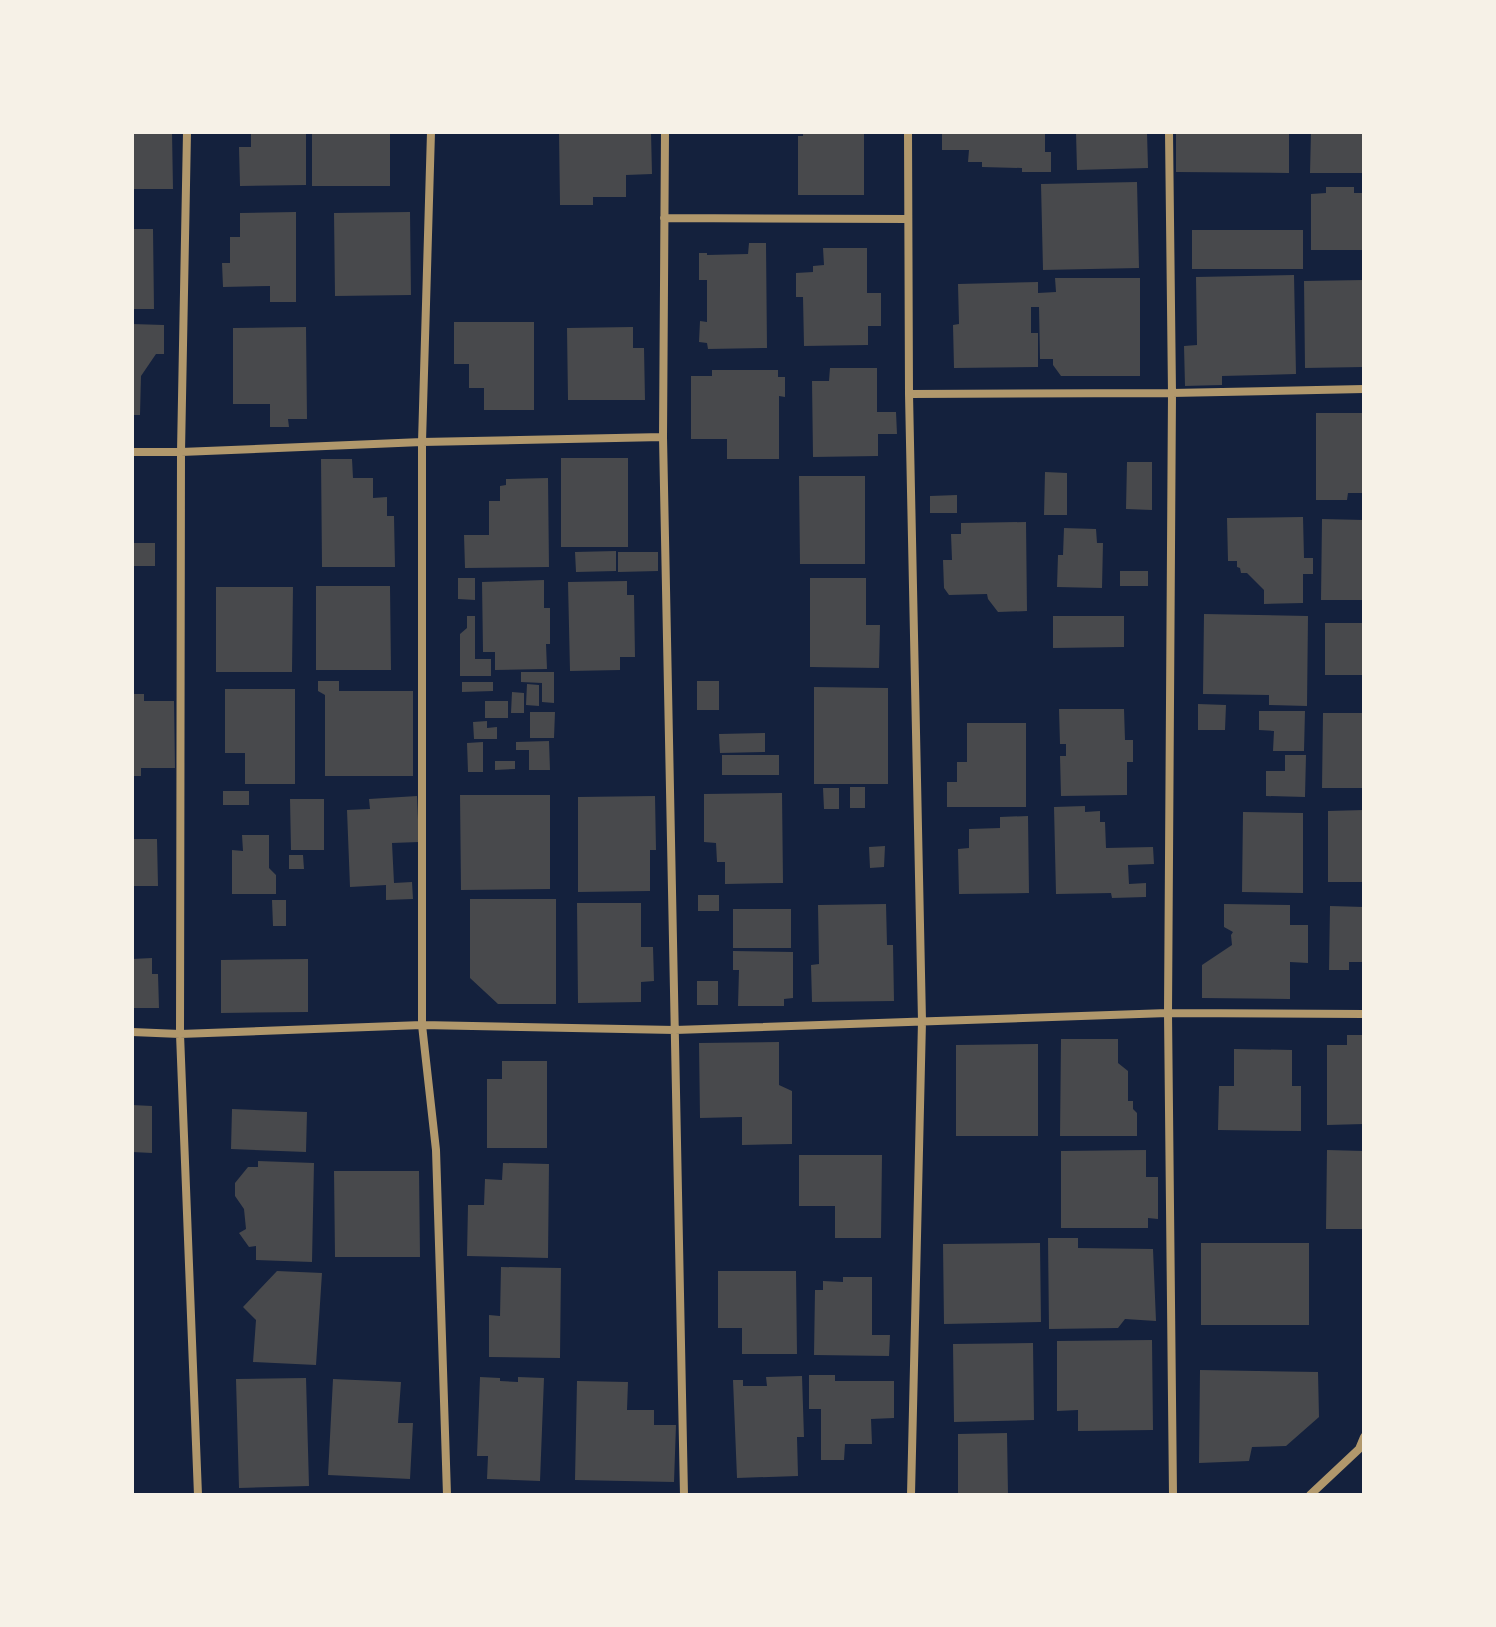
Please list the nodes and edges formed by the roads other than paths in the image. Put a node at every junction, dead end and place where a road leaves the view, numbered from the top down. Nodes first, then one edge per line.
1 (187, 132) edge
2 (431, 132) edge
3 (665, 132) edge
4 (908, 132) edge
5 (1169, 132) edge
6 (664, 218) junction
7 (908, 219) junction
8 (1364, 389) edge
9 (1172, 393) junction
10 (909, 394) junction
11 (663, 437) junction
12 (422, 442) junction
13 (132, 452) edge
14 (181, 452) junction
15 (1168, 1013) junction
16 (1364, 1014) edge
17 (922, 1021) junction
18 (422, 1025) junction
19 (675, 1030) junction
20 (132, 1032) edge
21 (180, 1034) junction
22 (1364, 1437) edge
23 (198, 1495) edge
24 (447, 1495) edge
25 (684, 1495) edge
26 (911, 1495) edge
27 (1173, 1495) edge
28 (1310, 1495) edge

1 - 14 street
2 - 12 street
3 - 6 street
4 - 7 street
5 - 9 street
6 - 7 street
6 - 11 street
7 - 10 street
8 - 9 street
9 - 10 street
9 - 15 street
10 - 17 street
11 - 12 street
11 - 19 street
12 - 14 street
12 - 18 street
13 - 14 street
14 - 21 street
15 - 16 street
15 - 17 street
15 - 27 street
17 - 19 street
17 - 26 street
18 - 19 street
18 - 21 street
18 - 24 street
19 - 25 street
20 - 21 street
21 - 23 street
22 - 28 street

